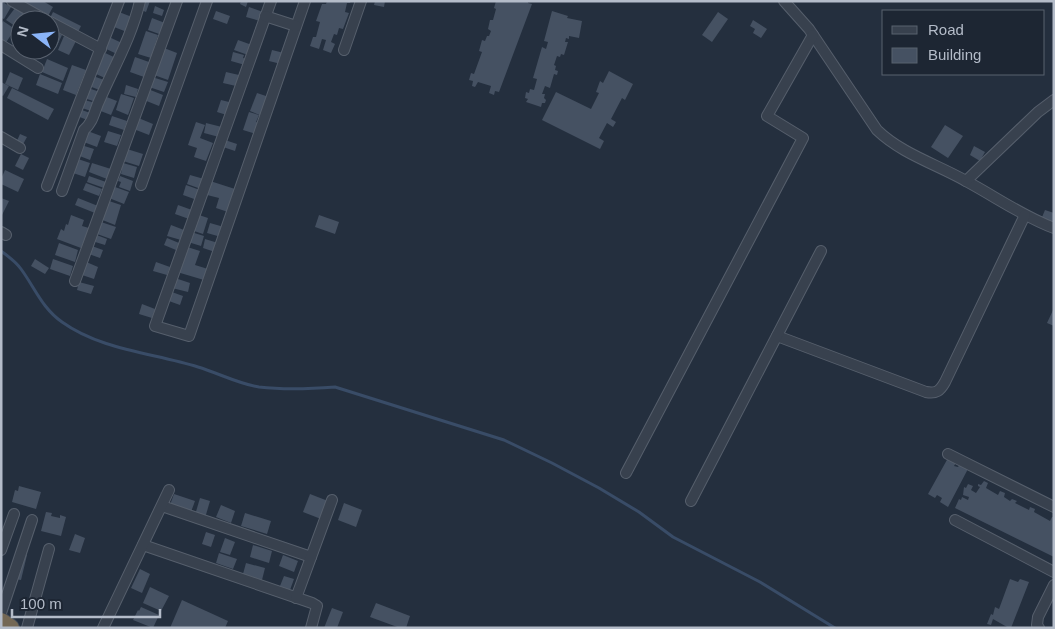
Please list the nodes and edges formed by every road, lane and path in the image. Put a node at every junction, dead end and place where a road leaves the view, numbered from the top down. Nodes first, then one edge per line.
1 (12, 1) edge
2 (119, 1) edge
3 (140, 1) edge
4 (177, 1) edge
5 (207, 1) edge
6 (271, 1) edge
7 (305, 1) edge
8 (361, 1) edge
9 (784, 1) edge
10 (28, 10) edge
11 (265, 16) junction
12 (296, 26) junction
13 (60, 27) edge
14 (813, 35) junction
15 (1, 46) edge
16 (101, 49) junction
17 (344, 50) dead end
18 (38, 68) dead end
19 (1054, 100) edge
20 (1, 137) edge
21 (20, 148) dead end
22 (966, 180) junction
23 (141, 185) dead end
24 (47, 186) dead end
25 (62, 192) dead end
26 (1025, 215) junction
27 (1054, 228) edge
28 (821, 251) dead end
29 (74, 281) dead end
30 (777, 336) junction
31 (948, 454) dead end
32 (626, 473) dead end
33 (169, 490) dead end
34 (332, 500) dead end
35 (691, 501) dead end
36 (162, 506) junction
37 (1054, 507) edge
38 (14, 514) dead end
39 (32, 520) dead end
40 (955, 520) dead end
41 (143, 545) junction
42 (49, 549) dead end
43 (1, 550) edge
44 (311, 557) junction
45 (1054, 572) edge
46 (1054, 585) edge
47 (296, 598) junction
48 (1, 613) edge
49 (1, 622) edge
50 (10, 628) edge
51 (26, 628) edge
52 (103, 628) edge
53 (311, 628) edge
54 (1039, 628) edge

1 - 10 street
2 - 16 street
3 - 25 street
4 - 29 street
5 - 23 street
6 - 11 street
7 - 12 street
8 - 17 street
9 - 14 street
11 - 12 street
11 - 12 street
13 - 16 street
14 - 22 street
14 - 32 street
15 - 18 street
16 - 24 street
19 - 22 street
20 - 21 street
22 - 26 street
26 - 27 street
26 - 30 street
28 - 30 street
30 - 35 street
31 - 37 street
33 - 36 street
34 - 44 street
36 - 41 street
36 - 44 street
38 - 43 street
39 - 48 street
40 - 45 street
41 - 47 street
41 - 52 street
42 - 51 street
44 - 47 street
46 - 54 street
47 - 53 street
49 - 50 highway

